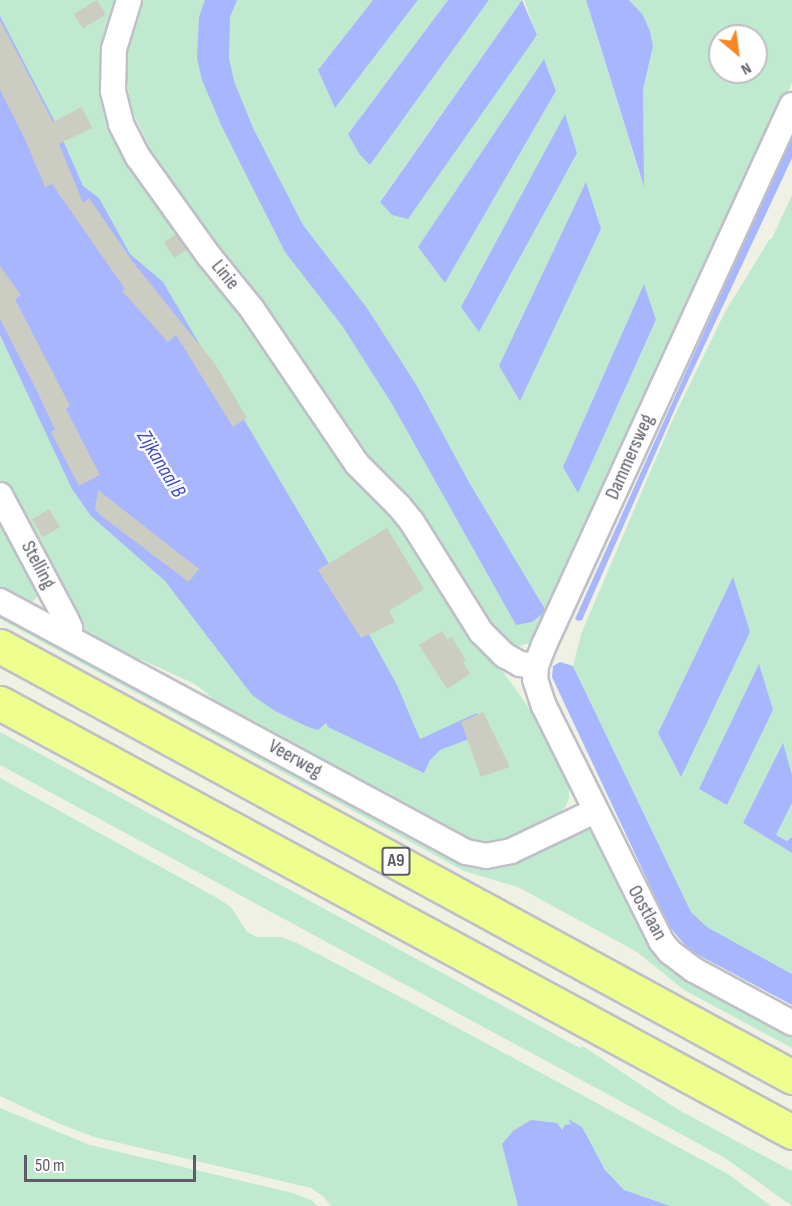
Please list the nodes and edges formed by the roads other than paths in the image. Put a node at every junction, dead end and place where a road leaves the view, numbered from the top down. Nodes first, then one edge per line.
1 (129, 0) edge
2 (792, 105) edge
3 (0, 495) edge
4 (0, 601) edge
5 (68, 636) junction
6 (0, 646) edge
7 (536, 666) junction
8 (0, 703) edge
9 (596, 811) junction
10 (792, 1023) edge
11 (792, 1077) edge
12 (792, 1132) edge

1 - 7 street, Linie
2 - 7 street, Dammersweg
3 - 5 street, Stelling
4 - 5 street, Veerweg
5 - 9 street, Veerweg
6 - 11 highway, A9
7 - 9 street
8 - 12 highway, A9
9 - 10 street, Oostlaan

